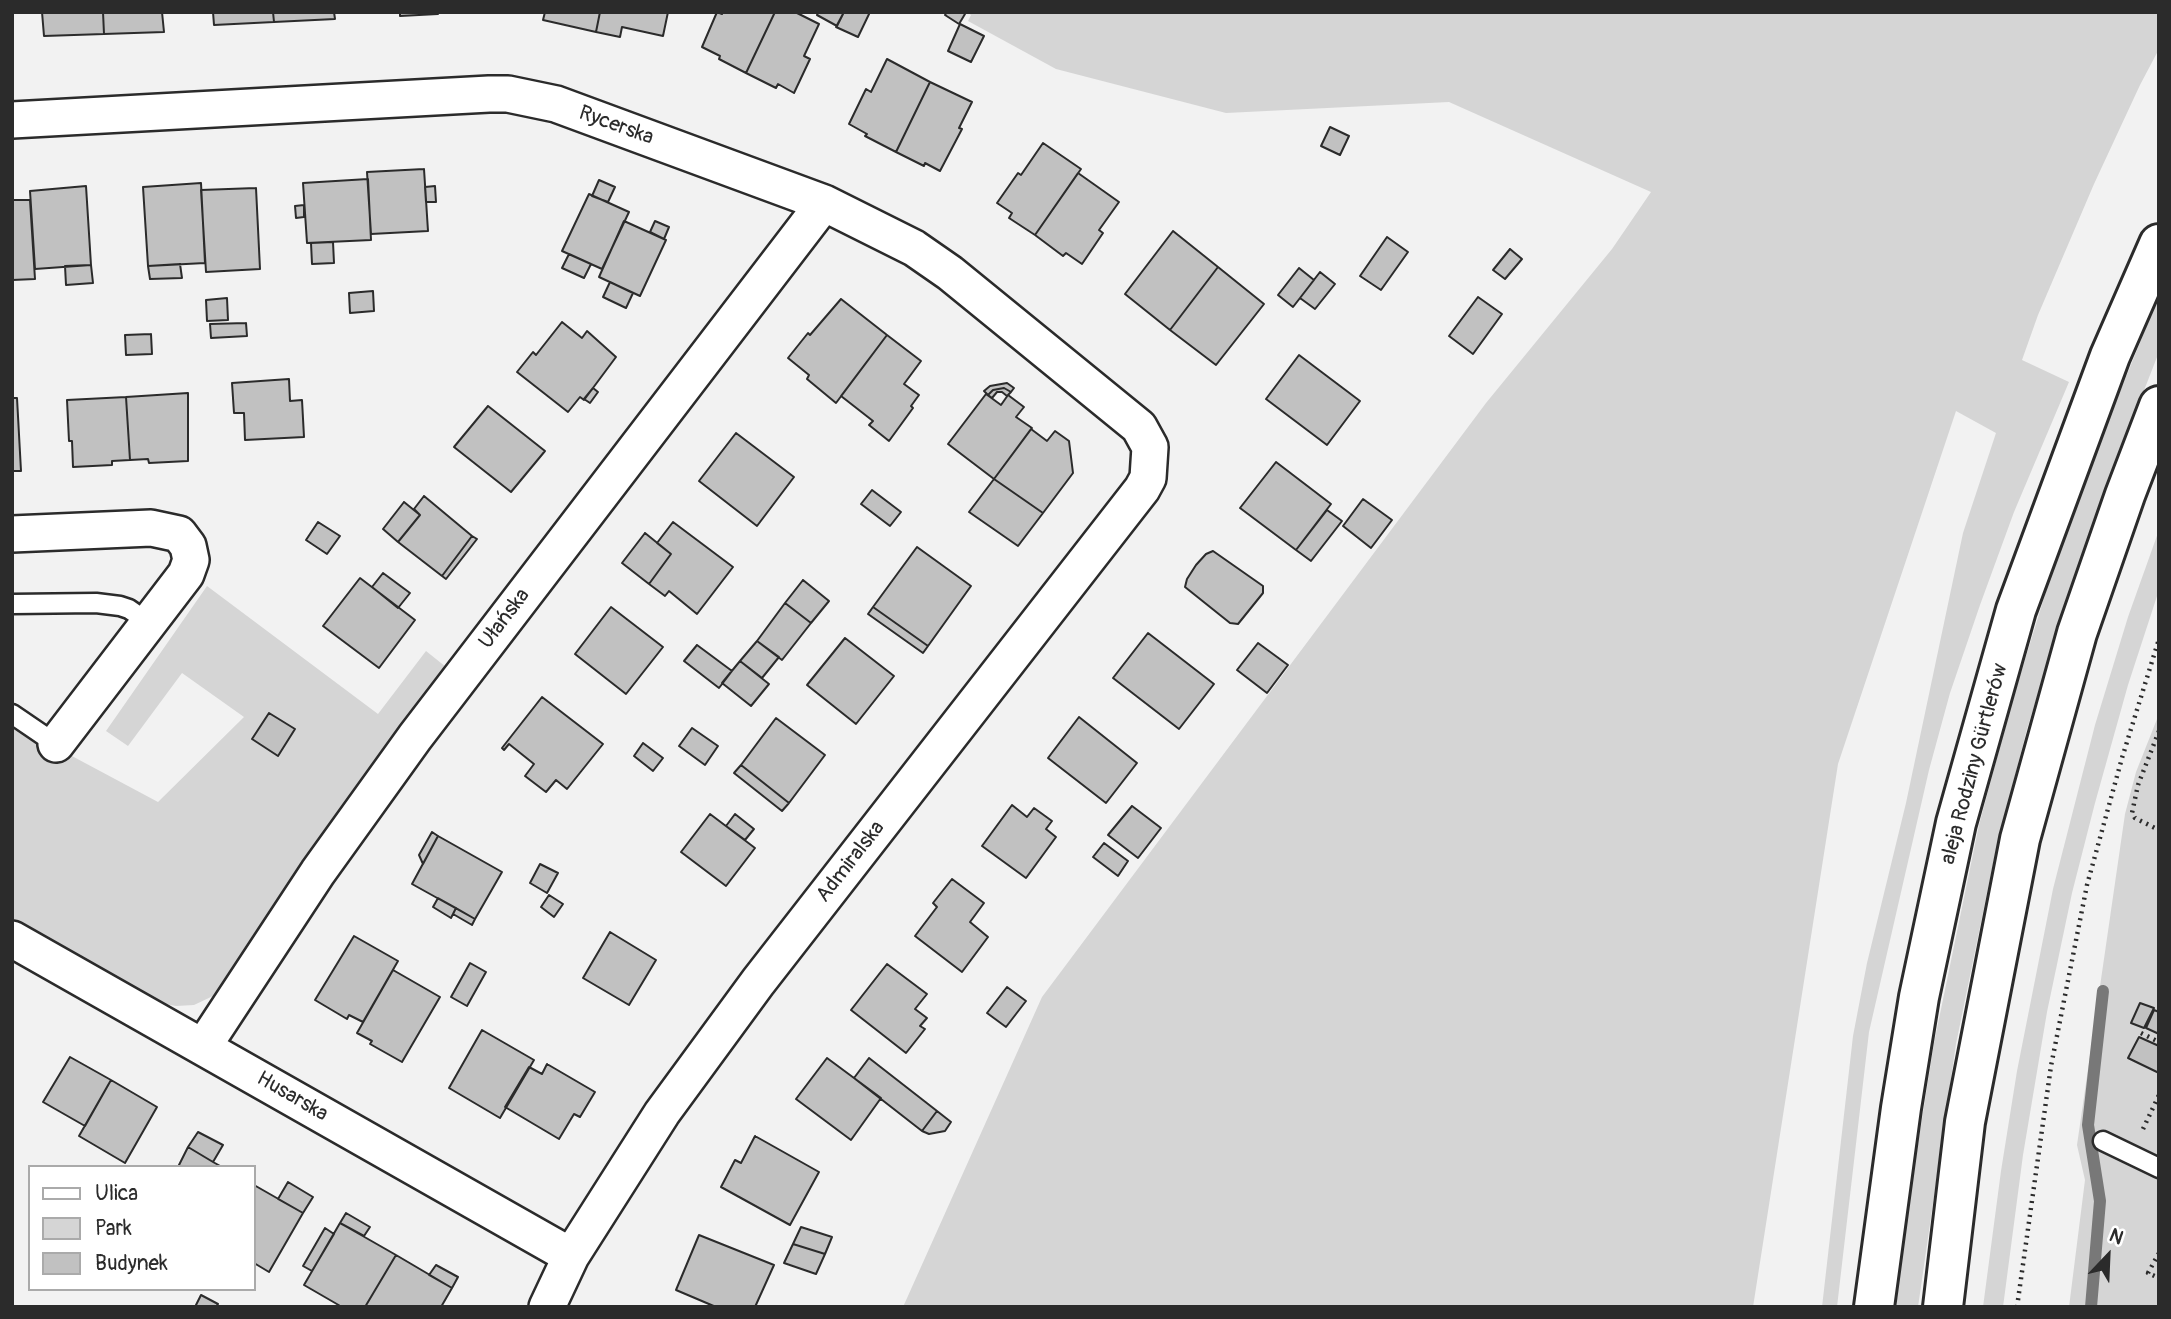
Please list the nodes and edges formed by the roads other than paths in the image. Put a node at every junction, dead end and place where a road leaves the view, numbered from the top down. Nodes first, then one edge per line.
1 (12, 120) edge
2 (824, 203) junction
3 (2159, 244) edge
4 (2159, 406) edge
5 (1139, 427) joint
6 (12, 534) edge
7 (12, 604) edge
8 (149, 623) junction
9 (12, 714) edge
10 (56, 744) joint
11 (12, 939) edge
12 (203, 1047) junction
13 (2103, 1142) dead end
14 (2159, 1168) edge
15 (571, 1256) junction
16 (547, 1307) edge
17 (1874, 1307) edge
18 (1943, 1307) edge

1 - 2 street, Rycerska
2 - 5 street, Rycerska
2 - 12 street, Ułańska
3 - 17 main road, aleja Rodziny Gürtlerów
4 - 18 main road
5 - 15 street, Admiralska
6 - 8 street
7 - 8 lane
8 - 10 street
9 - 10 lane
11 - 12 street, Husarska
12 - 15 street, Husarska
13 - 14 lane
15 - 16 street, Admiralska

